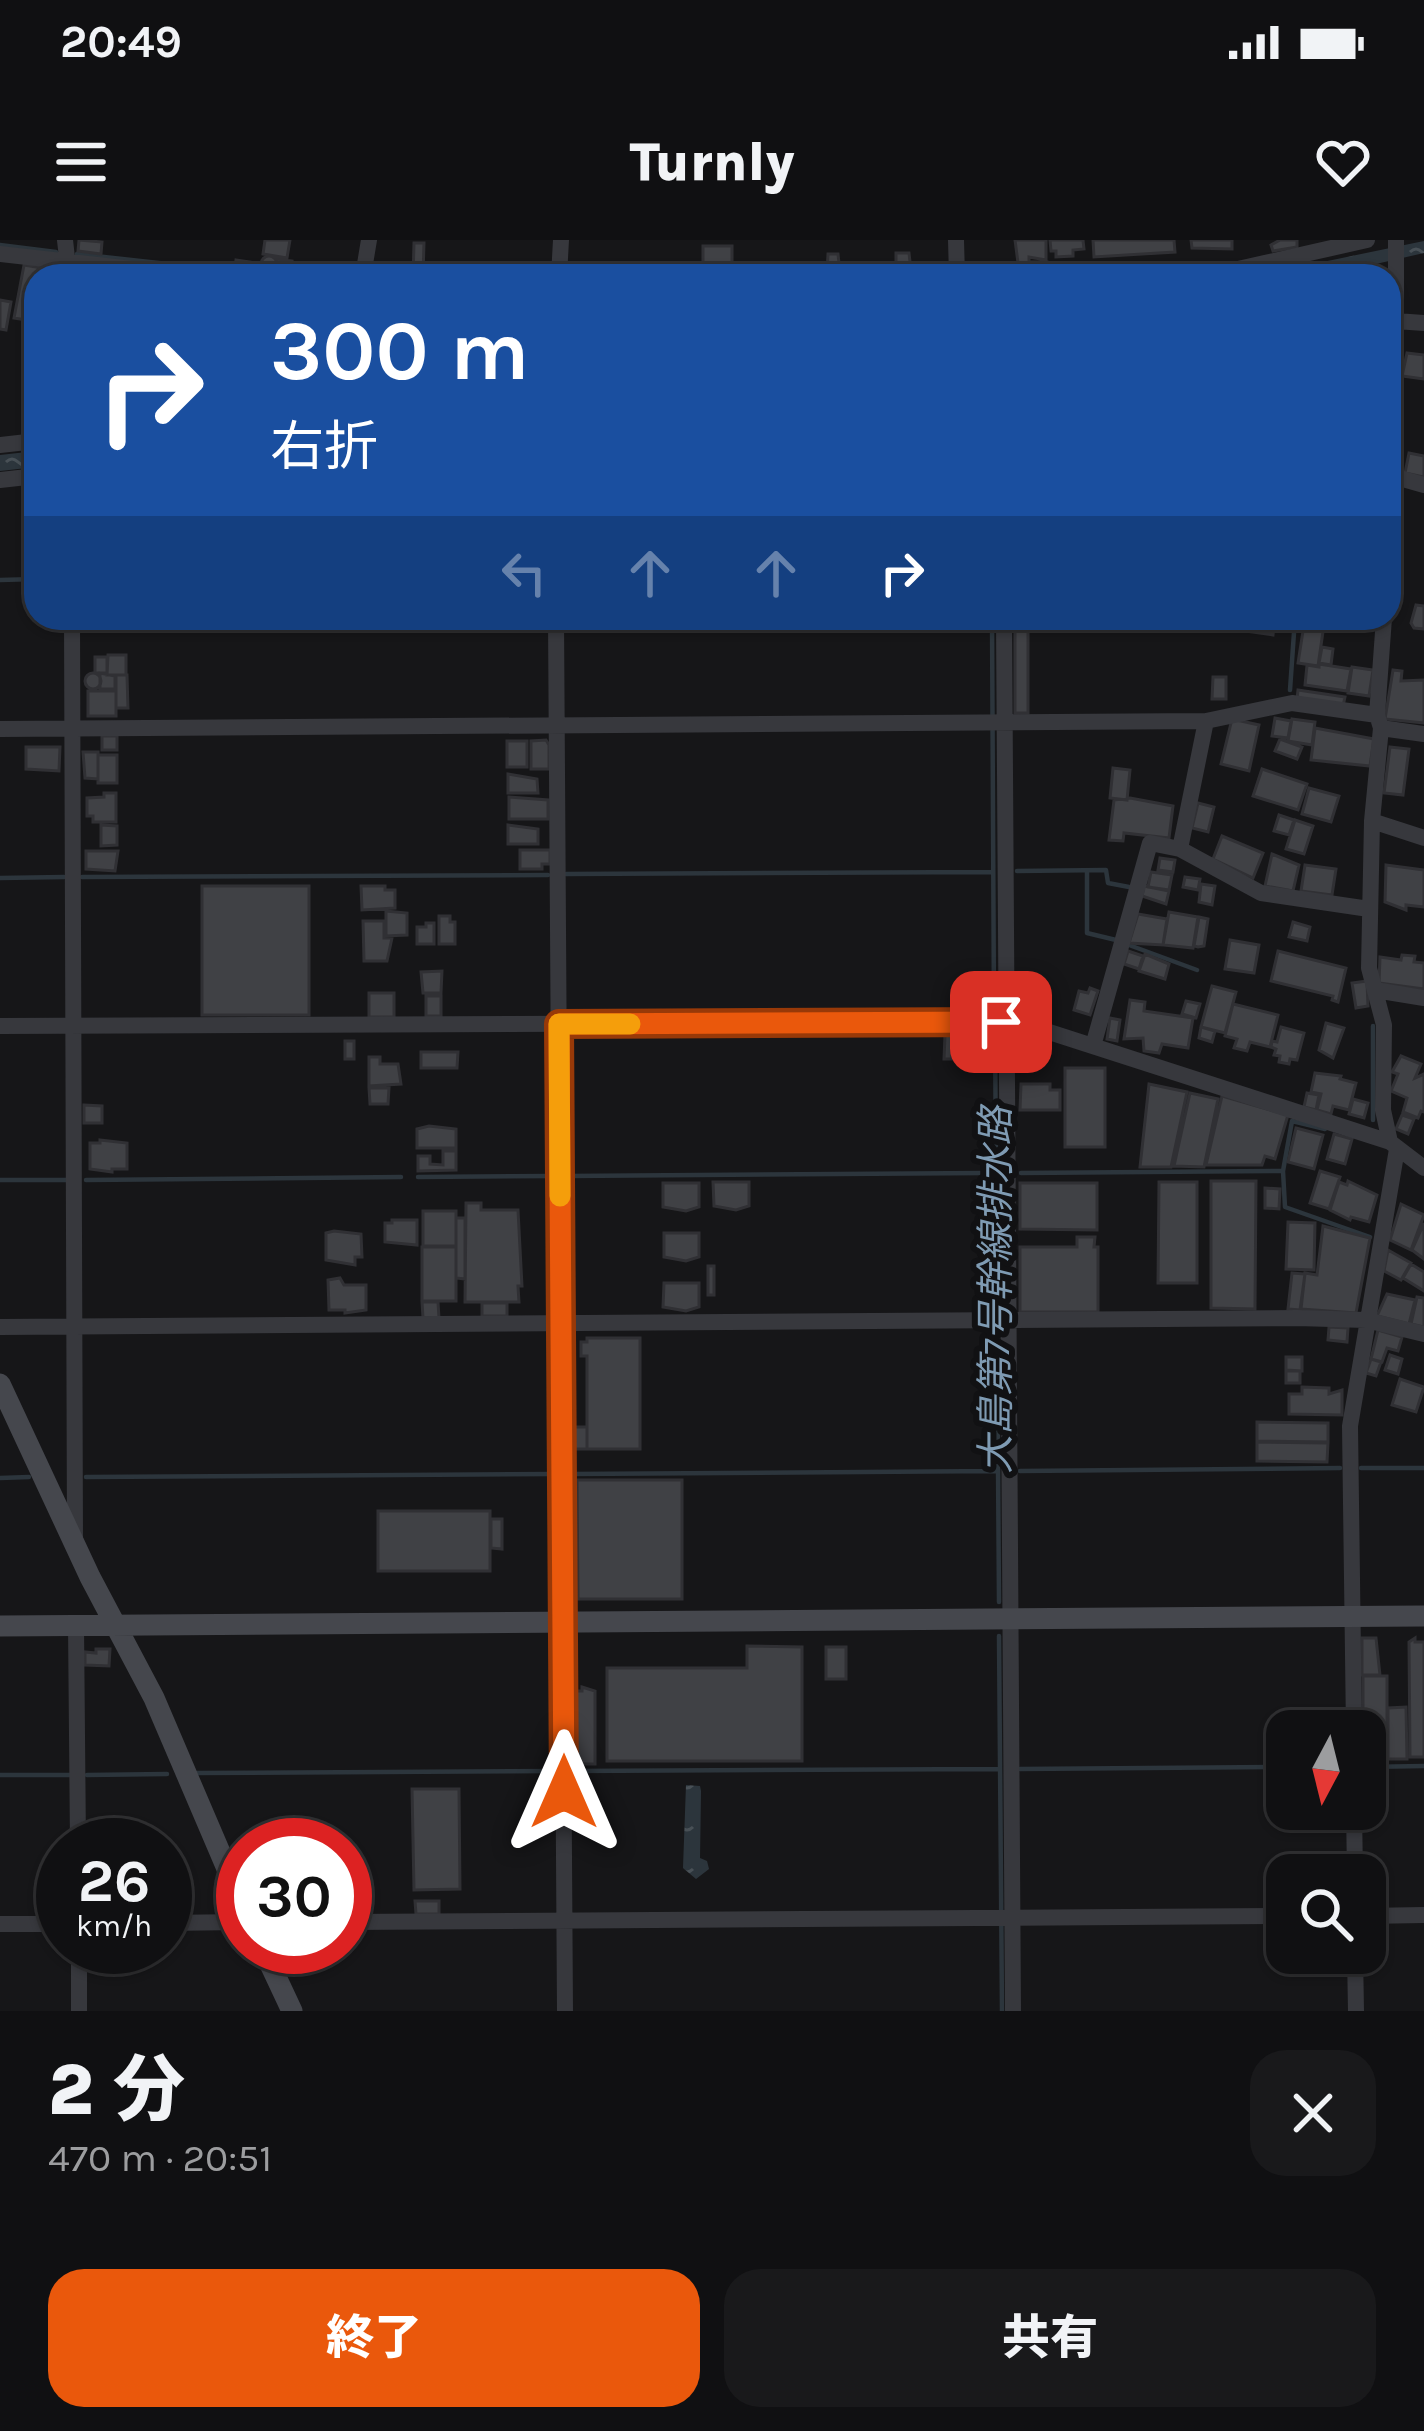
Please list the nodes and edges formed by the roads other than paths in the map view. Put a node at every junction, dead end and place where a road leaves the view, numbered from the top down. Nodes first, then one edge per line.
1 (1367, 240) edge
2 (0, 254) edge
3 (46, 264) edge
4 (1260, 264) edge
5 (72, 630) edge
6 (556, 630) edge
7 (1003, 630) edge
8 (1383, 630) edge
9 (1206, 721) junction
10 (996, 722) junction
11 (1379, 722) junction
12 (557, 725) junction
13 (0, 729) edge
14 (73, 729) junction
15 (1424, 734) edge
16 (1372, 821) junction
17 (1424, 838) edge
18 (1180, 849) junction
19 (1369, 910) junction
20 (1376, 990) junction
21 (1424, 998) edge
22 (1001, 1021) junction
23 (559, 1024) junction
24 (0, 1026) edge
25 (74, 1026) junction
26 (1093, 1046) junction
27 (1394, 1145) junction
28 (1424, 1168) edge
29 (1366, 1320) junction
30 (1001, 1323) junction
31 (561, 1325) junction
32 (0, 1327) edge
33 (75, 1327) junction
34 (1424, 1334) edge
35 (0, 1384) edge
36 (75, 1545) junction
37 (1424, 1616) edge
38 (1353, 1617) junction
39 (1010, 1619) junction
40 (562, 1622) junction
41 (76, 1625) junction
42 (116, 1625) junction
43 (0, 1626) edge
44 (1354, 1710) edge
45 (78, 1818) edge
46 (216, 1843) edge
47 (1424, 1915) edge
48 (1266, 1916) edge
49 (1386, 1916) edge
50 (1004, 1918) junction
51 (565, 1920) junction
52 (372, 1922) edge
53 (0, 1924) edge
54 (36, 1924) edge
55 (79, 1974) edge
56 (275, 1974) edge
57 (1355, 1974) edge
58 (80, 2011) edge
59 (292, 2011) edge
60 (565, 2011) edge
61 (1013, 2011) edge
62 (1356, 2011) edge

1 - 4 street
2 - 3 street
5 - 14 street
6 - 12 street
7 - 10 street
8 - 11 street
9 - 10 street
9 - 11 street
9 - 18 street
10 - 12 street
10 - 22 street
11 - 15 street
11 - 16 street
12 - 14 street
12 - 23 street
13 - 14 street
14 - 25 street
16 - 17 street
16 - 19 street
18 - 19 street
18 - 26 street
19 - 20 street
20 - 21 street
20 - 27 street
22 - 23 street
22 - 26 street
22 - 30 street
23 - 25 street
23 - 31 street
24 - 25 street
25 - 33 street
26 - 27 street
27 - 28 street
27 - 29 street
29 - 30 street
29 - 34 street
29 - 38 street
30 - 31 street
30 - 39 street
31 - 33 street
31 - 40 street
32 - 33 street
33 - 36 street
35 - 36 street
36 - 42 street
37 - 38 street
38 - 39 street
38 - 44 street
39 - 40 street
39 - 50 street
40 - 42 street
40 - 51 street
41 - 42 street
41 - 43 street
41 - 45 street
42 - 46 street
47 - 49 street
48 - 50 street
50 - 51 street
50 - 61 street
51 - 52 street
51 - 60 street
53 - 54 street
55 - 58 street
56 - 59 street
57 - 62 street

